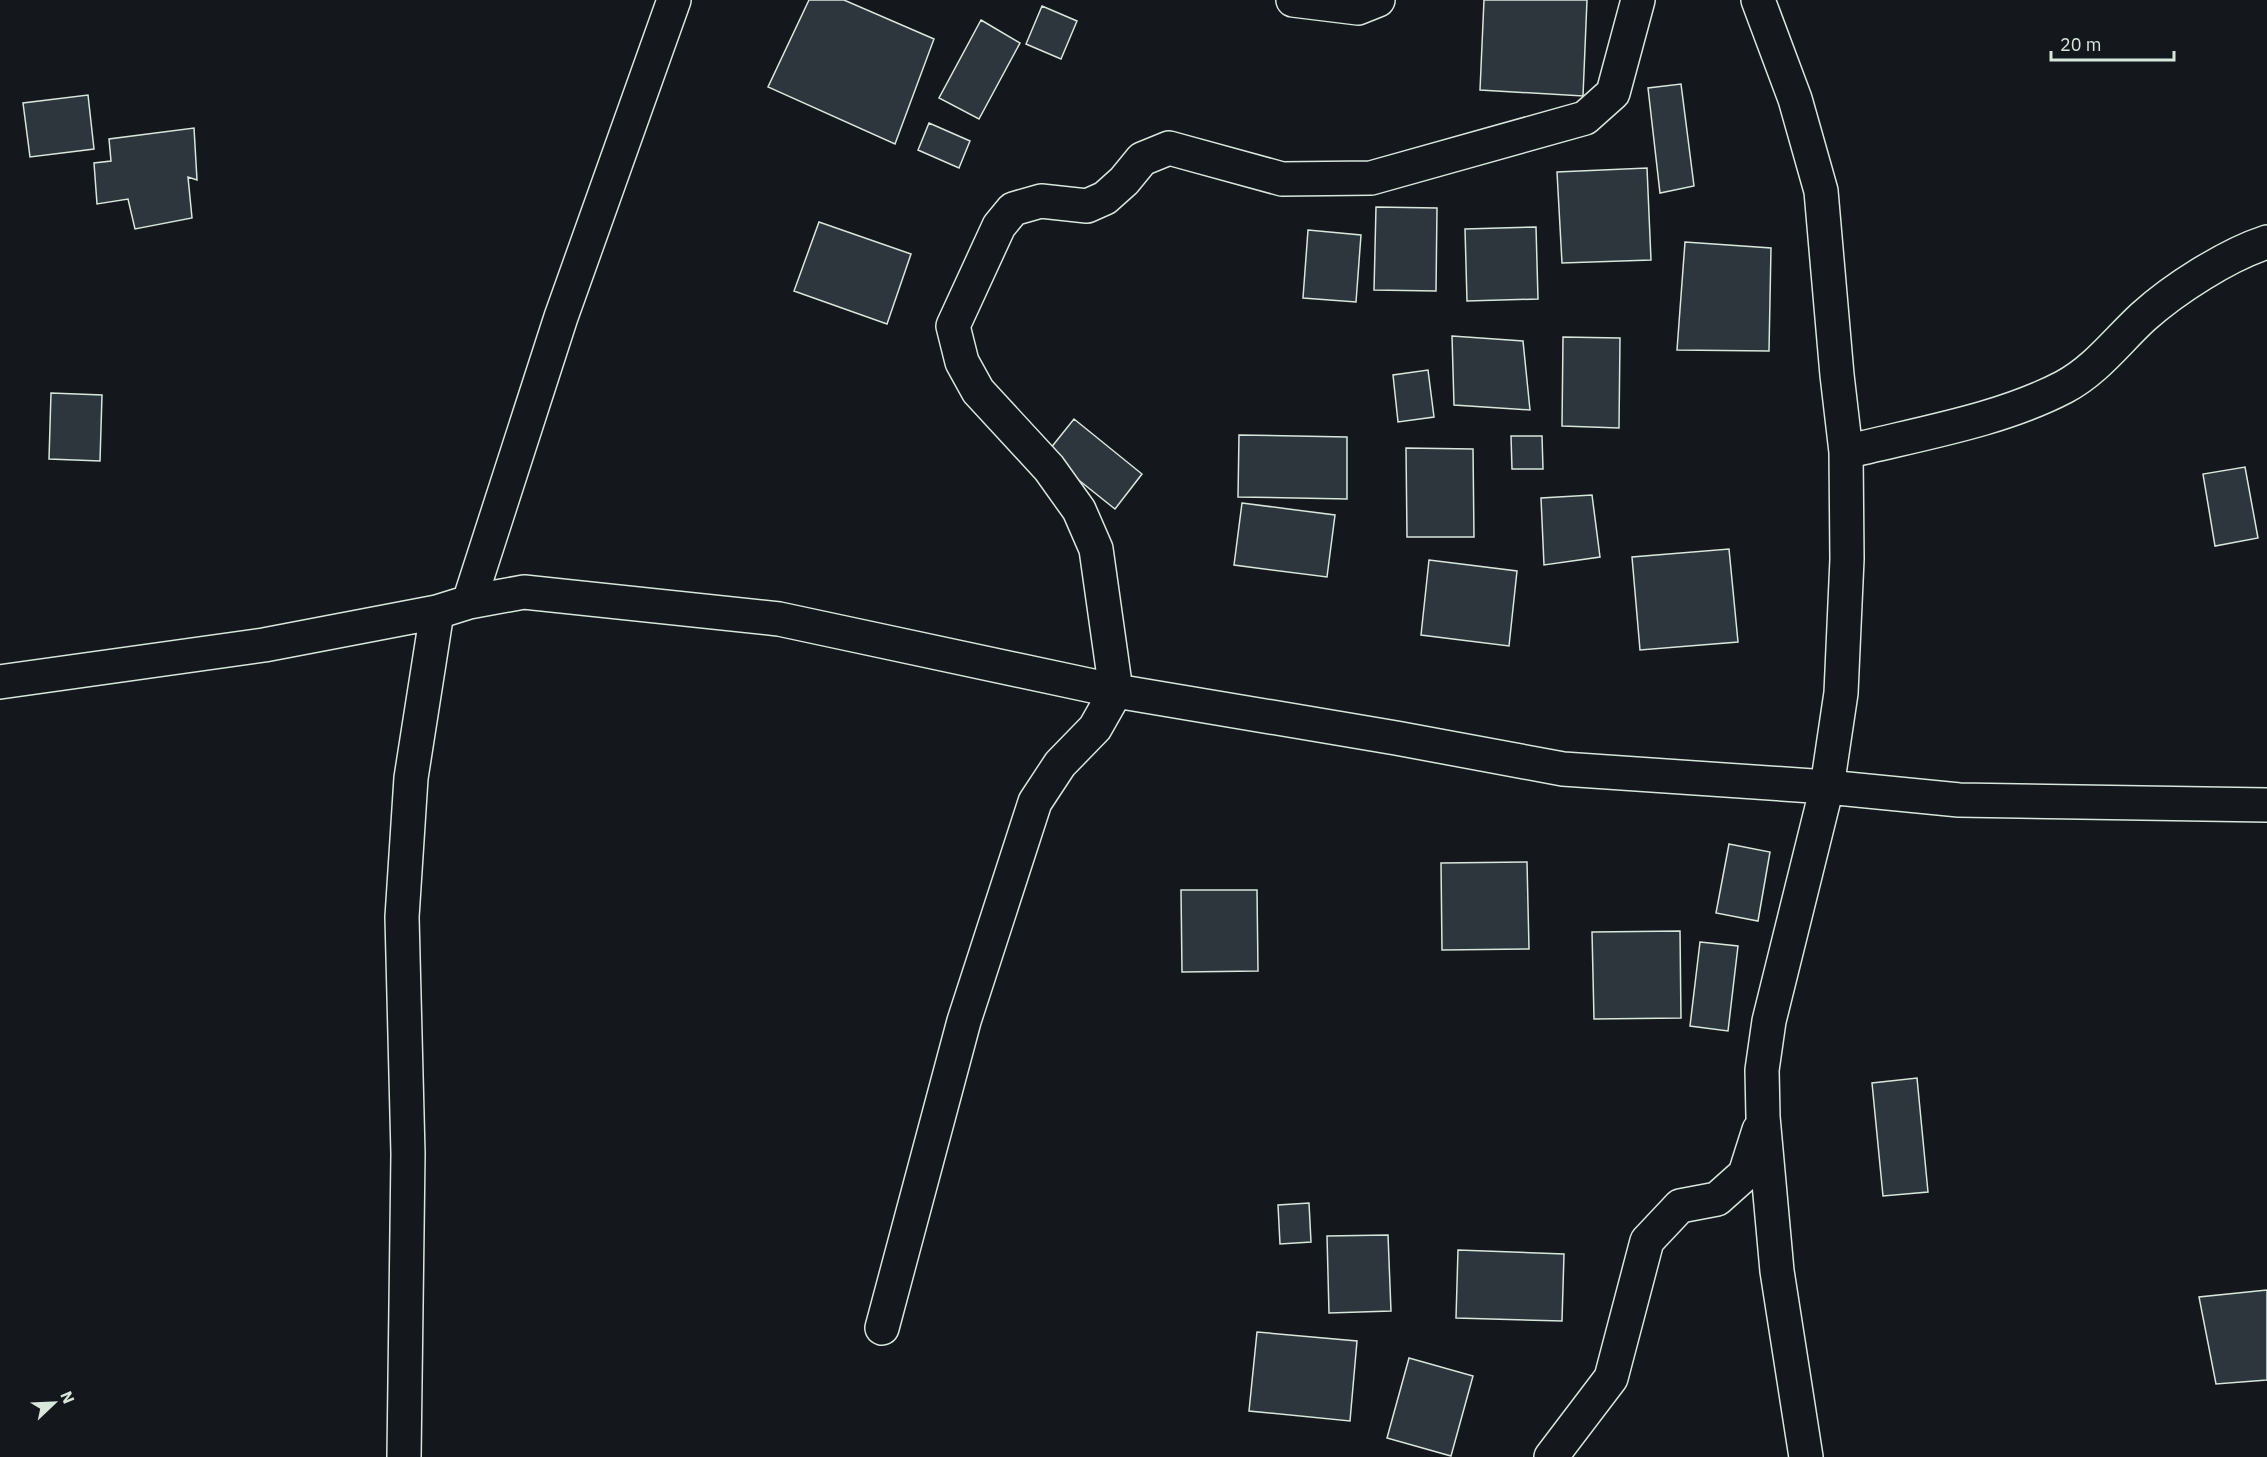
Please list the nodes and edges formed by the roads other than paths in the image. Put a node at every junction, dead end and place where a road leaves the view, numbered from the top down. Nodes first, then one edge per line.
1 (674, 0) edge
2 (1293, 0) edge
3 (1378, 0) edge
4 (1638, 0) edge
5 (1758, 0) edge
6 (2267, 242) edge
7 (1846, 452) junction
8 (468, 602) junction
9 (437, 612) junction
10 (0, 682) edge
11 (1116, 691) junction
12 (1827, 787) junction
13 (2267, 805) edge
14 (1763, 1117) junction
15 (882, 1328) dead end
16 (405, 1457) edge
17 (1551, 1457) edge
18 (1806, 1457) edge

1 - 8 street
2 - 3 street
4 - 11 street
5 - 7 street
6 - 7 street
7 - 12 street
8 - 9 street
8 - 11 street
9 - 10 street
9 - 16 street
11 - 12 street
11 - 15 street
12 - 13 street
12 - 14 street
14 - 17 street
14 - 18 street

